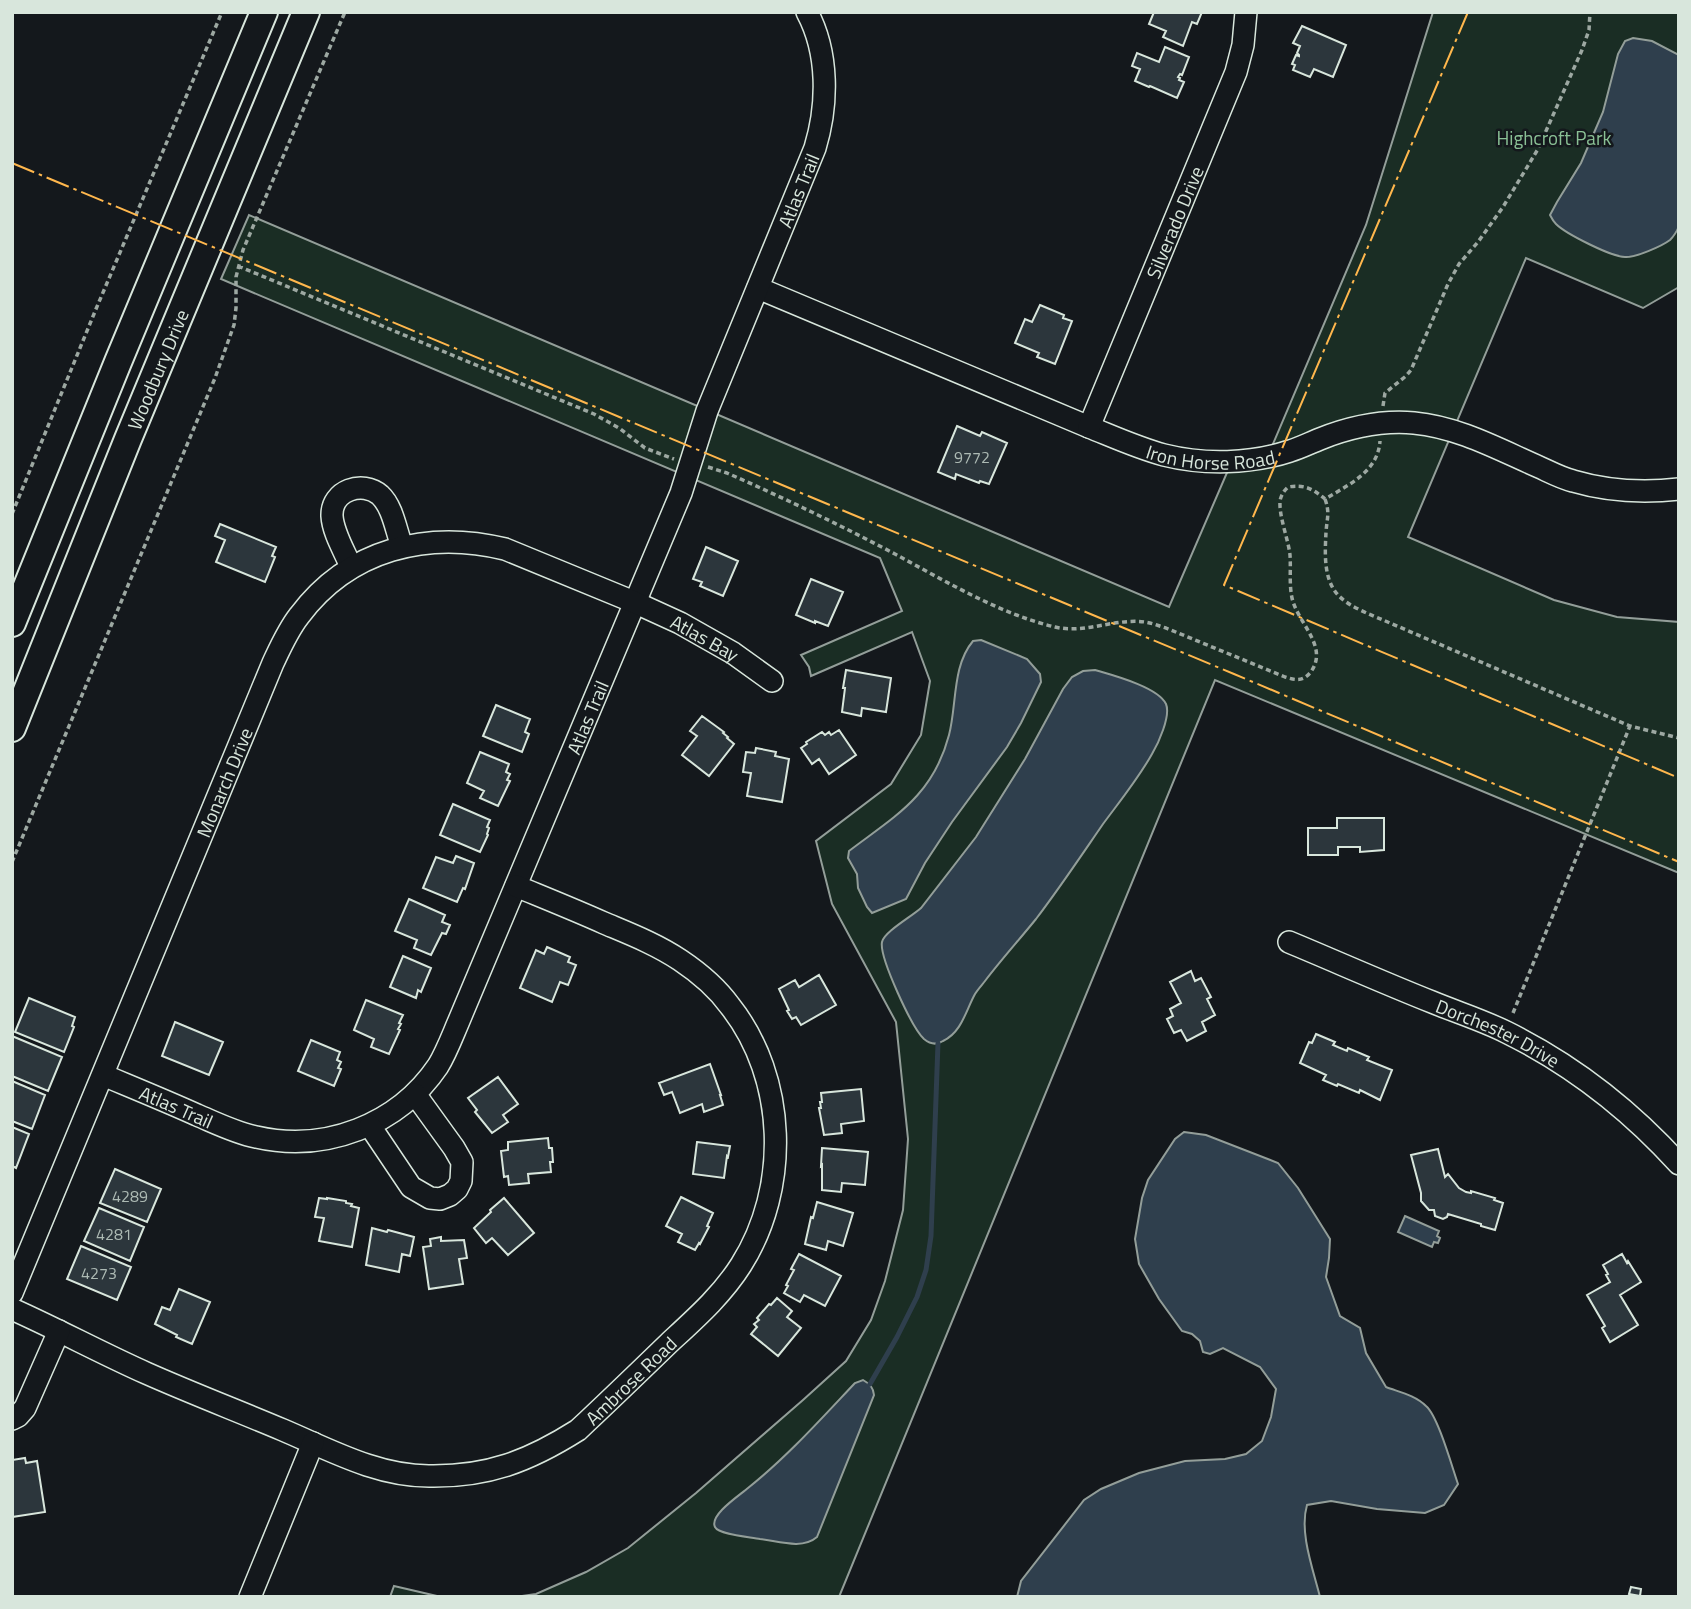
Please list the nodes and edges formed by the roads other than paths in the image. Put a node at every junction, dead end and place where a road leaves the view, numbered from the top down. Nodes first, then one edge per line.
1 (264, 12) edge
2 (306, 12) edge
3 (807, 12) edge
4 (1246, 12) edge
5 (758, 288) junction
6 (1089, 428) junction
7 (1679, 489) edge
8 (402, 546) junction
9 (351, 567) junction
10 (634, 602) junction
11 (12, 623) edge
12 (772, 681) dead end
13 (12, 728) edge
14 (516, 886) junction
15 (1289, 942) dead end
16 (103, 1075) junction
17 (415, 1094) junction
18 (370, 1126) junction
19 (1679, 1164) edge
20 (12, 1293) edge
21 (12, 1309) edge
22 (59, 1331) junction
23 (12, 1419) edge
24 (313, 1443) junction
25 (250, 1597) edge

1 - 11 main road, Woodbury Drive
2 - 13 main road, Woodbury Drive
3 - 5 street, Atlas Trail
4 - 6 street, Silverado Drive
5 - 6 street, Iron Horse Road
5 - 10 street, Atlas Trail
6 - 7 street, Iron Horse Road
8 - 9 street, Monarch Drive
8 - 9 street
8 - 10 street, Monarch Drive
9 - 16 street, Monarch Drive
10 - 12 street, Atlas Bay
10 - 14 street, Atlas Trail
14 - 17 street, Atlas Trail
14 - 24 street, Ambrose Road
15 - 19 street, Dorchester Drive
16 - 18 street, Atlas Trail
16 - 20 street, Monarch Drive
17 - 18 street, Atlas Trail
17 - 18 street
21 - 22 street, Ambrose Road
22 - 23 street
22 - 24 street, Ambrose Road
24 - 25 street

